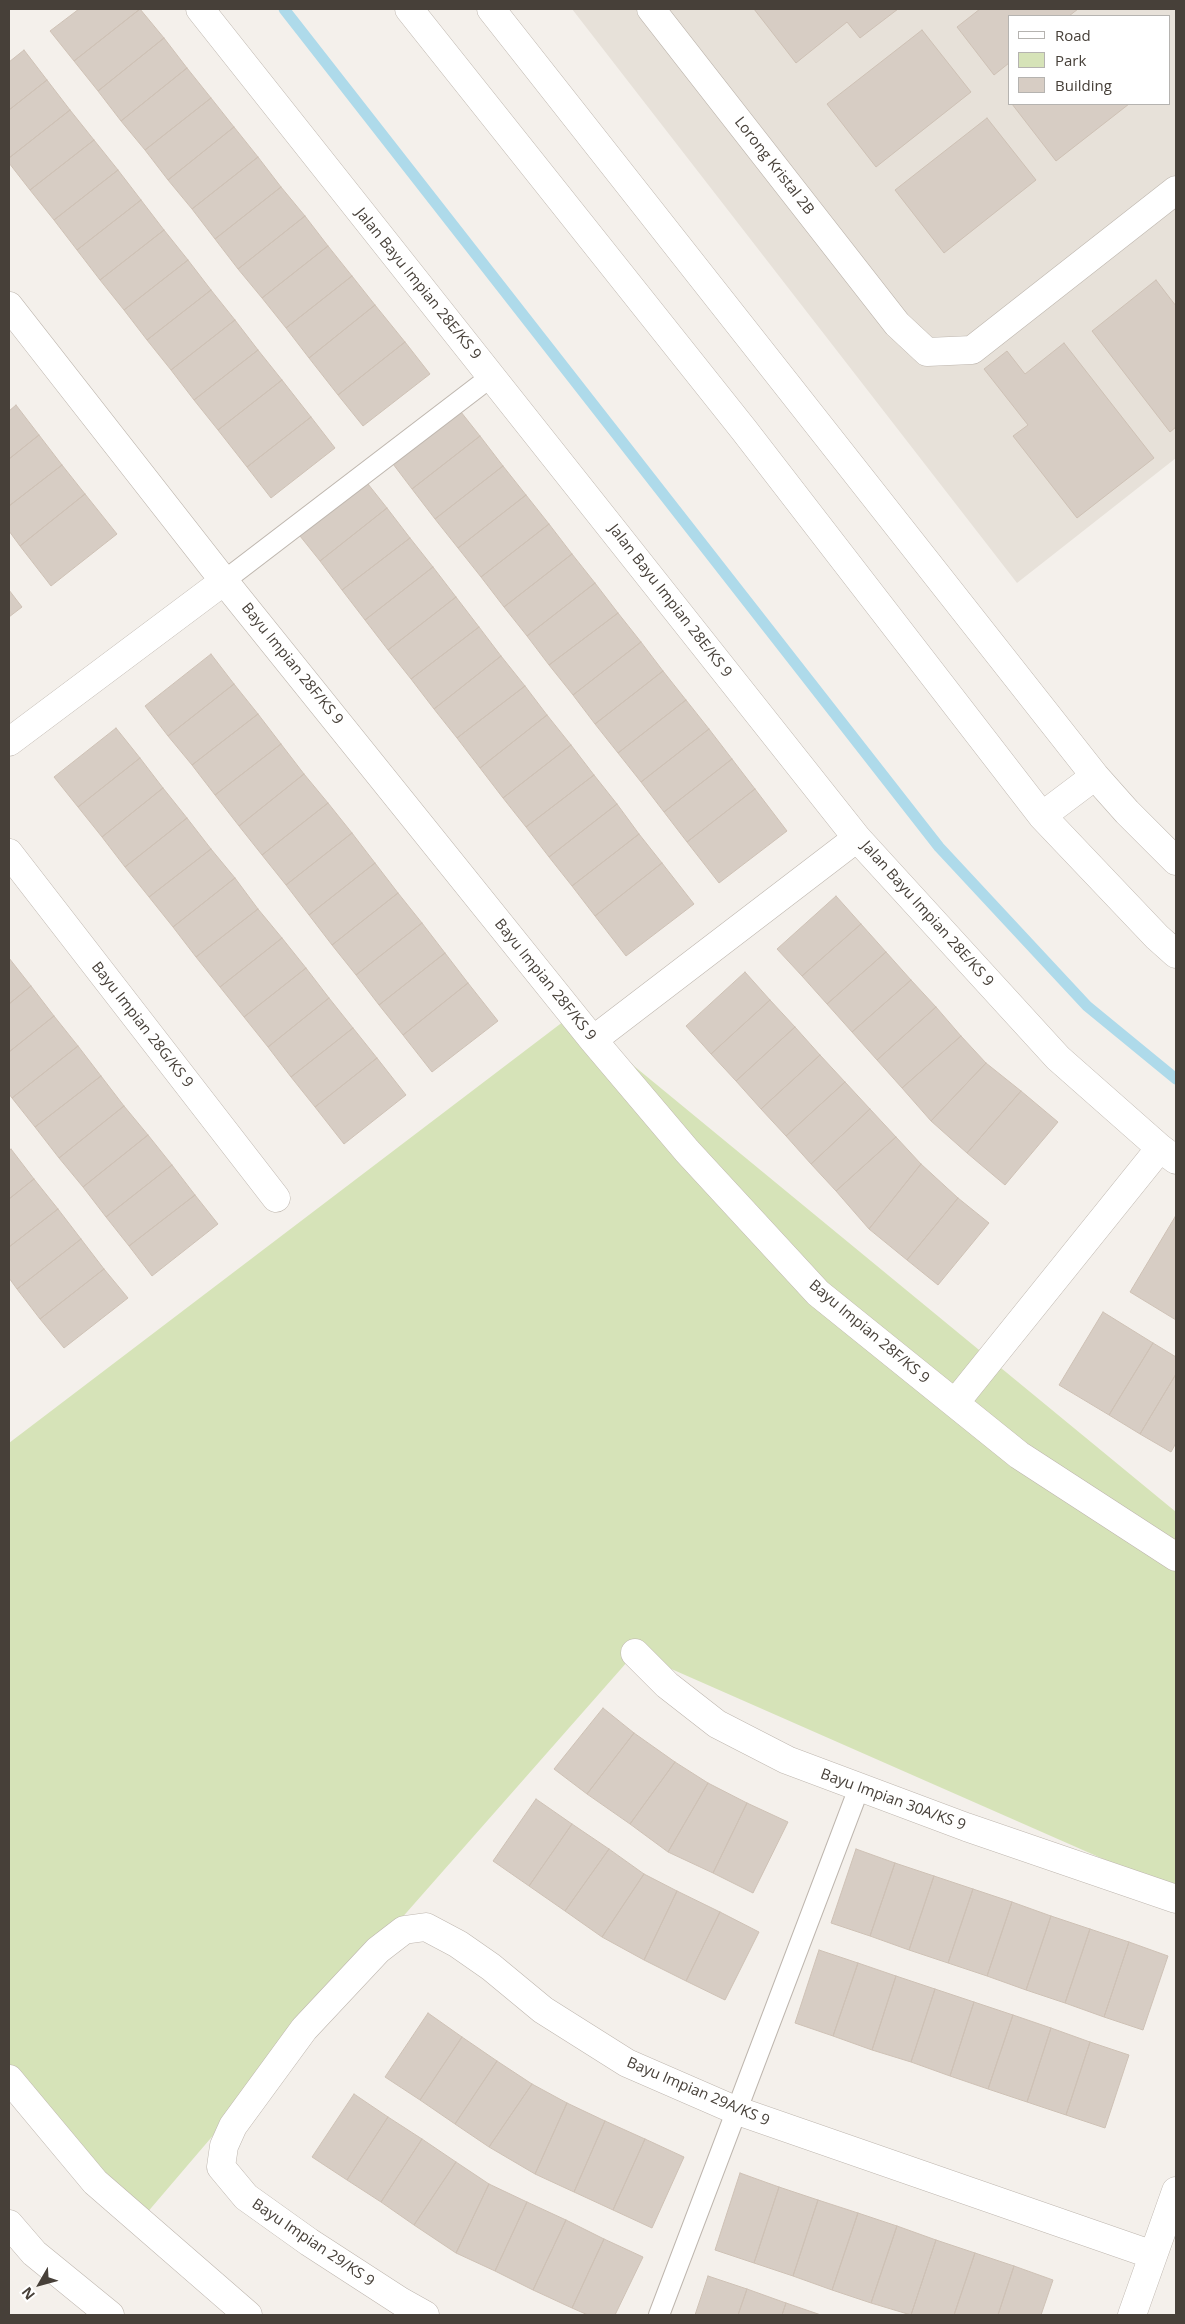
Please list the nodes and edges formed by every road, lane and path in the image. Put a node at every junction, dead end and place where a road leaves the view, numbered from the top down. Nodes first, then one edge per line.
1 (200, 9) edge
2 (409, 9) edge
3 (492, 9) edge
4 (651, 9) edge
5 (1176, 190) edge
6 (9, 306) edge
7 (492, 376) junction
8 (224, 580) junction
9 (9, 742) edge
10 (1095, 776) junction
11 (1042, 816) junction
12 (858, 838) junction
13 (9, 853) edge
14 (1176, 861) edge
15 (1176, 954) edge
16 (593, 1040) junction
17 (1168, 1154) edge
18 (276, 1198) dead end
19 (955, 1403) junction
20 (1176, 1557) edge
21 (635, 1653) dead end
22 (858, 1788) junction
23 (1176, 1899) edge
24 (304, 2029) joint
25 (9, 2079) edge
26 (735, 2110) junction
27 (1176, 2191) edge
28 (9, 2224) edge
29 (1153, 2255) junction
30 (110, 2315) edge
31 (248, 2315) edge
32 (426, 2315) edge
33 (659, 2315) edge
34 (1132, 2315) edge

1 - 7 street, Jalan Bayu Impian 28E/KS 9
2 - 11 street
3 - 10 street
4 - 5 street, Lorong Kristal 2B
6 - 8 street, Bayu Impian 28F/KS 9
7 - 8 lane
7 - 12 street, Jalan Bayu Impian 28E/KS 9
8 - 9 street
8 - 16 street, Bayu Impian 28F/KS 9
10 - 11 street
10 - 14 street
11 - 15 street
12 - 16 street
12 - 17 street, Jalan Bayu Impian 28E/KS 9
13 - 18 street, Bayu Impian 28G/KS 9
16 - 19 street, Bayu Impian 28F/KS 9
17 - 19 street
19 - 20 street, Bayu Impian 28F/KS 9
21 - 22 street, Bayu Impian 30A/KS 9
22 - 23 street, Bayu Impian 30A/KS 9
22 - 26 lane
24 - 26 street, Bayu Impian 29A/KS 9
24 - 32 street, Bayu Impian 29/KS 9
25 - 31 street
26 - 29 street, Bayu Impian 29A/KS 9
26 - 33 lane
27 - 29 street
28 - 30 street
29 - 34 street

